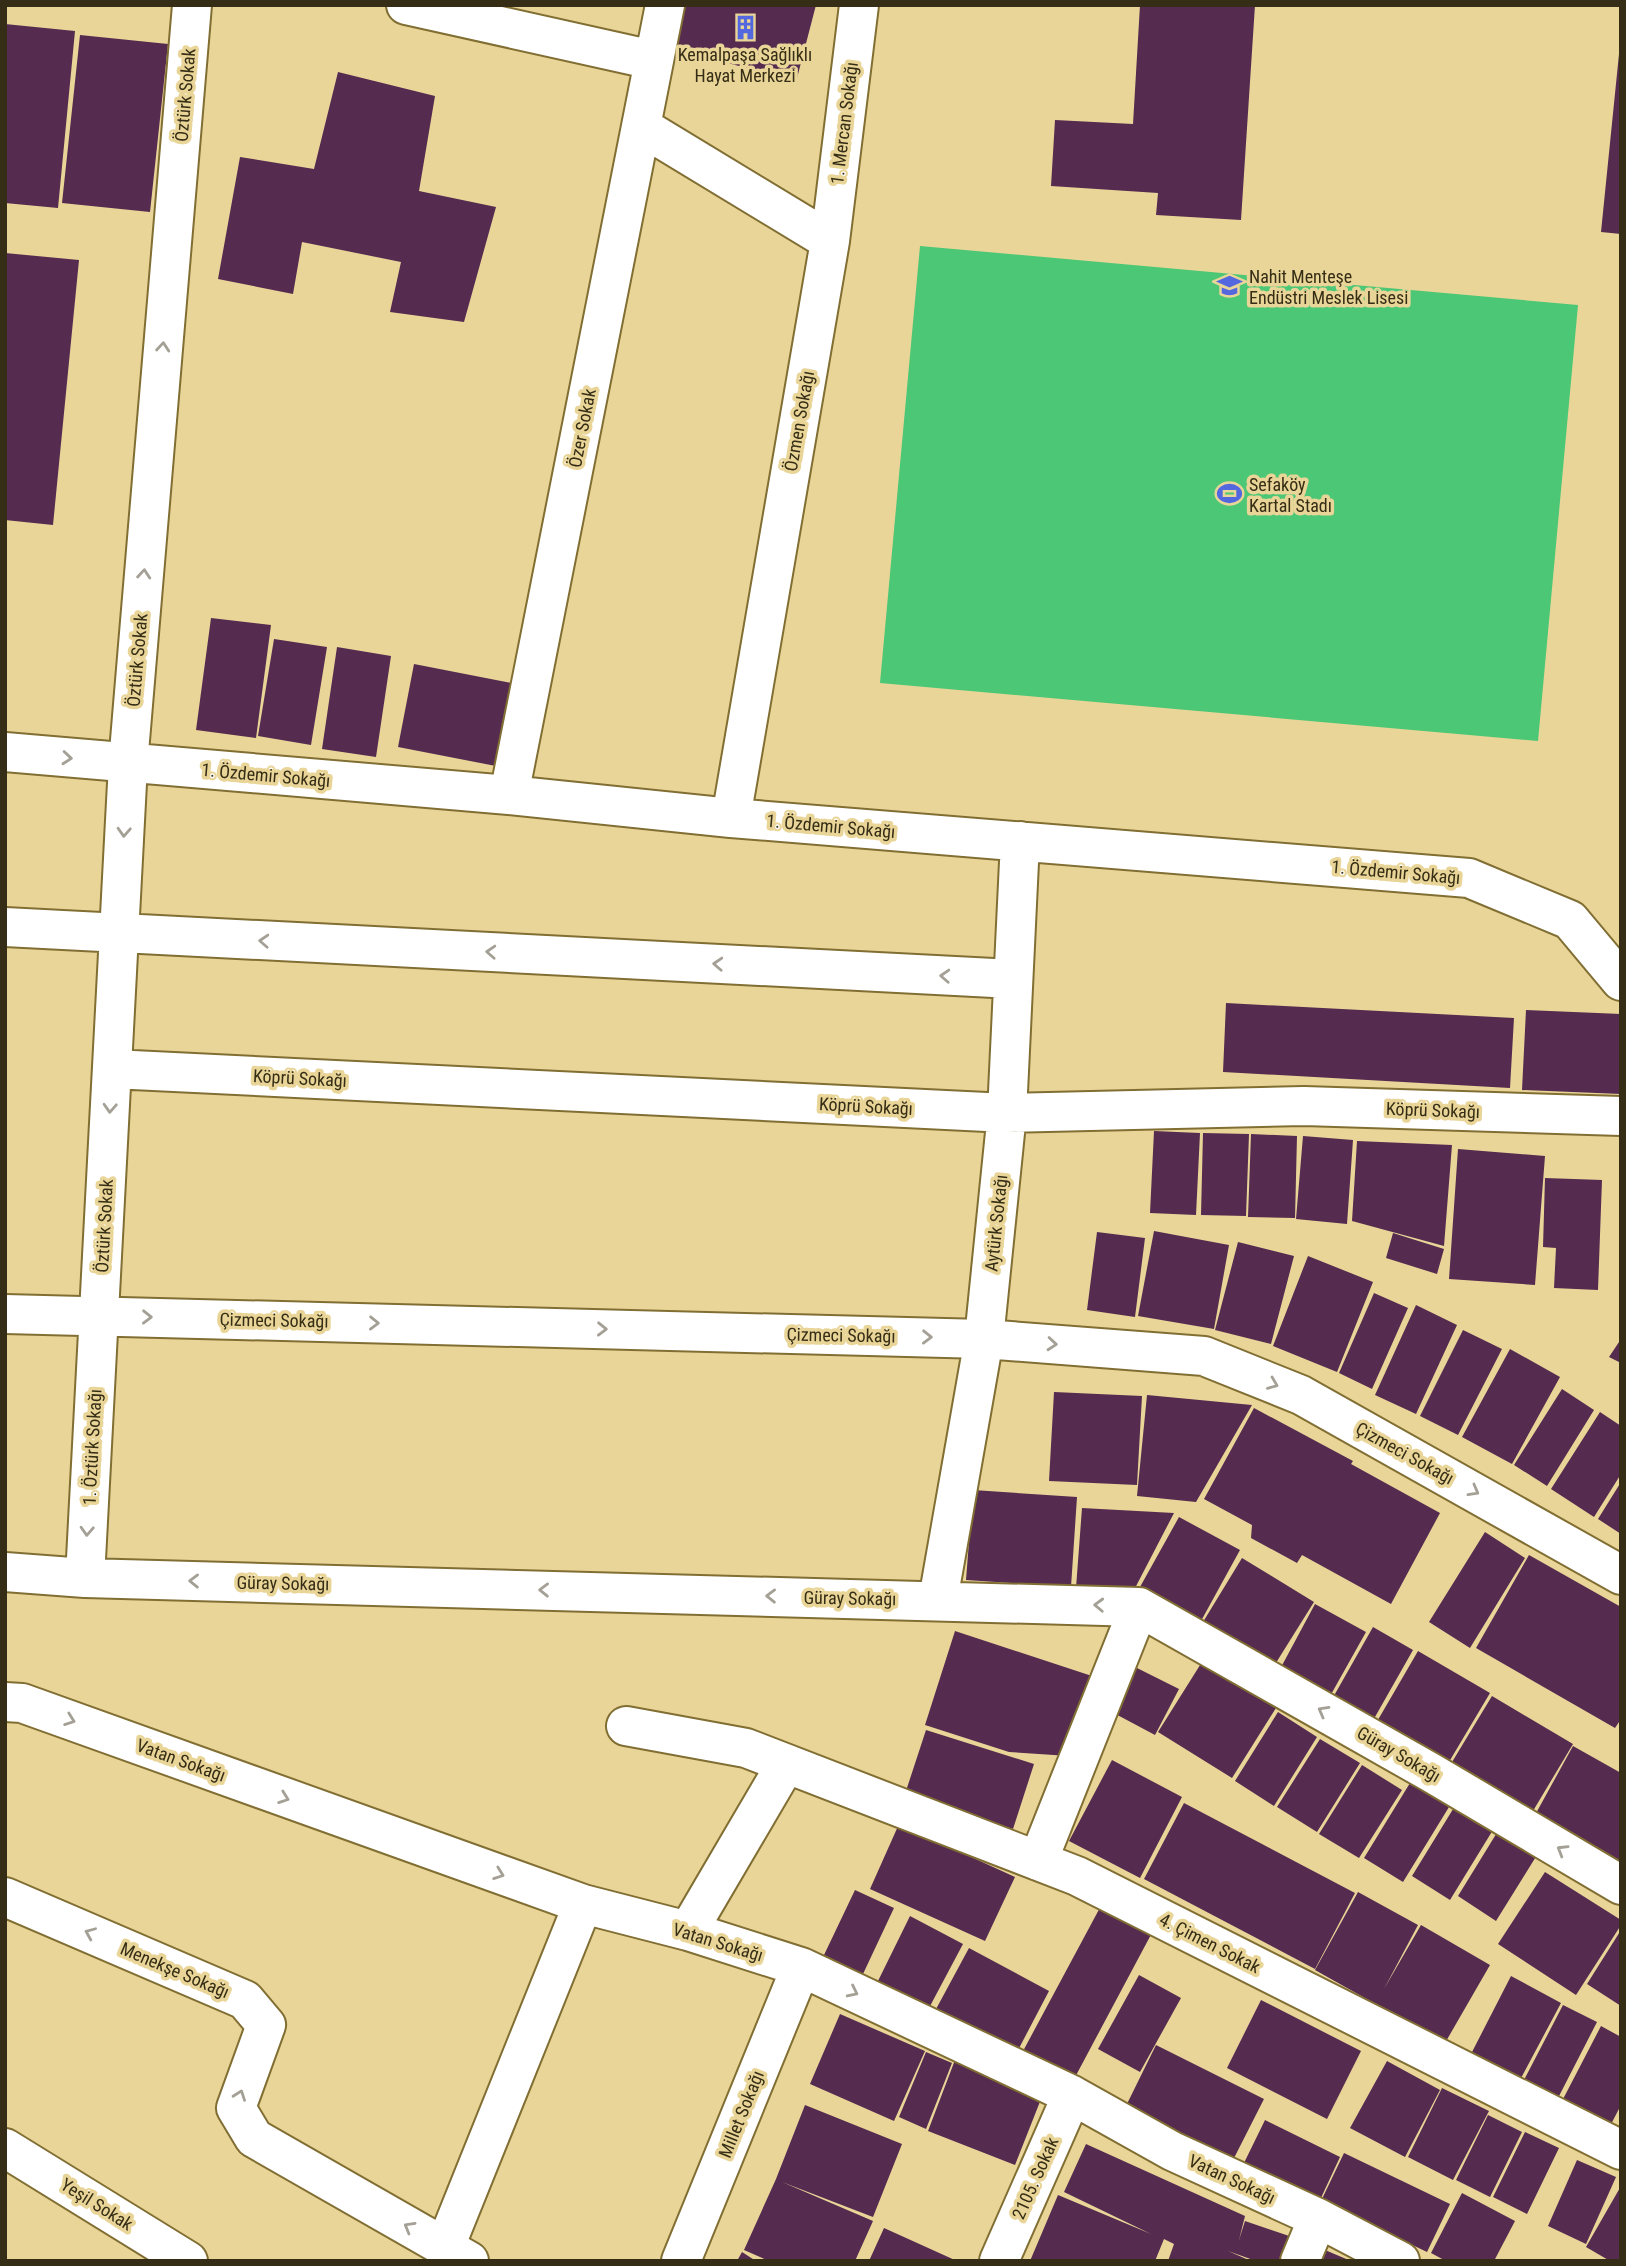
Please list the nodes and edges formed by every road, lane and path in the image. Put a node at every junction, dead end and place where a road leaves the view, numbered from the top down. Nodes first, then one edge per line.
1 (192, 5) edge
2 (406, 5) edge
3 (665, 5) edge
4 (859, 5) edge
5 (653, 60) junction
6 (642, 127) junction
7 (830, 241) junction
8 (5, 752) edge
9 (128, 764) junction
10 (509, 795) junction
11 (731, 818) junction
12 (1020, 841) junction
13 (5, 927) edge
14 (119, 933) junction
15 (1013, 979) junction
16 (1621, 981) edge
17 (112, 1069) junction
18 (1007, 1112) junction
19 (1621, 1116) edge
20 (5, 1314) edge
21 (99, 1316) junction
22 (984, 1339) junction
23 (5, 1572) edge
24 (1621, 1575) edge
25 (85, 1578) junction
26 (937, 1600) junction
27 (1139, 1607) junction
28 (5, 1702) edge
29 (626, 1726) dead end
30 (786, 1764) junction
31 (1038, 1861) junction
32 (1621, 1885) edge
33 (5, 1897) edge
34 (583, 1903) junction
35 (688, 1931) junction
36 (801, 1968) junction
37 (1072, 2095) junction
38 (5, 2148) edge
39 (1621, 2150) edge
40 (1318, 2218) junction
41 (457, 2254) edge
42 (188, 2261) edge
43 (681, 2261) edge
44 (999, 2261) edge
45 (1300, 2261) edge
46 (1400, 2261) edge

9 -> 1 street, Öztürk Sokak
2 - 5 street
3 - 5 street, Özer Sokak
4 - 7 street, 1. Mercan Sokağı
5 - 6 street, Özer Sokak
6 - 7 street
6 - 10 street, Özer Sokak
7 - 11 street, Özmen Sokağı
8 -> 9 street, 1. Özdemir Sokağı
9 - 10 street, 1. Özdemir Sokağı
9 -> 14 street, Öztürk Sokak
10 - 11 street, 1. Özdemir Sokağı
11 - 12 street, 1. Özdemir Sokağı
12 - 15 street, Aytürk Sokağı
12 - 16 street, 1. Özdemir Sokağı
13 - 14 street
15 -> 14 street
14 - 17 street, Öztürk Sokak
15 - 18 street, Aytürk Sokağı
17 - 18 street, Köprü Sokağı
17 -> 21 street, Öztürk Sokak
18 - 19 street, Köprü Sokağı
18 - 22 street, Aytürk Sokağı
20 - 21 street, Çizmeci Sokağı
21 -> 22 street, Çizmeci Sokağı
21 -> 25 street, 1. Öztürk Sokağı
22 -> 24 street, Çizmeci Sokağı
22 - 26 street, Aytürk Sokağı
23 - 25 street, Güray Sokağı
26 -> 25 street, Güray Sokağı
27 -> 26 street, Güray Sokağı
27 - 31 street
32 -> 27 street, Güray Sokağı
28 -> 34 street, Vatan Sokağı
29 - 30 street, 4. Çimen Sokak
30 - 31 street, 4. Çimen Sokak
30 - 35 street
31 - 39 street, 4. Çimen Sokak
41 -> 33 street, Menekşe Sokağı
34 - 35 street, Vatan Sokağı
34 - 41 street
35 - 36 street, Vatan Sokağı
36 -> 37 street, Vatan Sokağı
36 - 43 street, Millet Sokağı
37 - 40 street, Vatan Sokağı
37 - 44 street, 2105. Sokak
38 - 42 street, Yeşil Sokak
40 - 45 street
40 - 46 street, Vatan Sokağı

